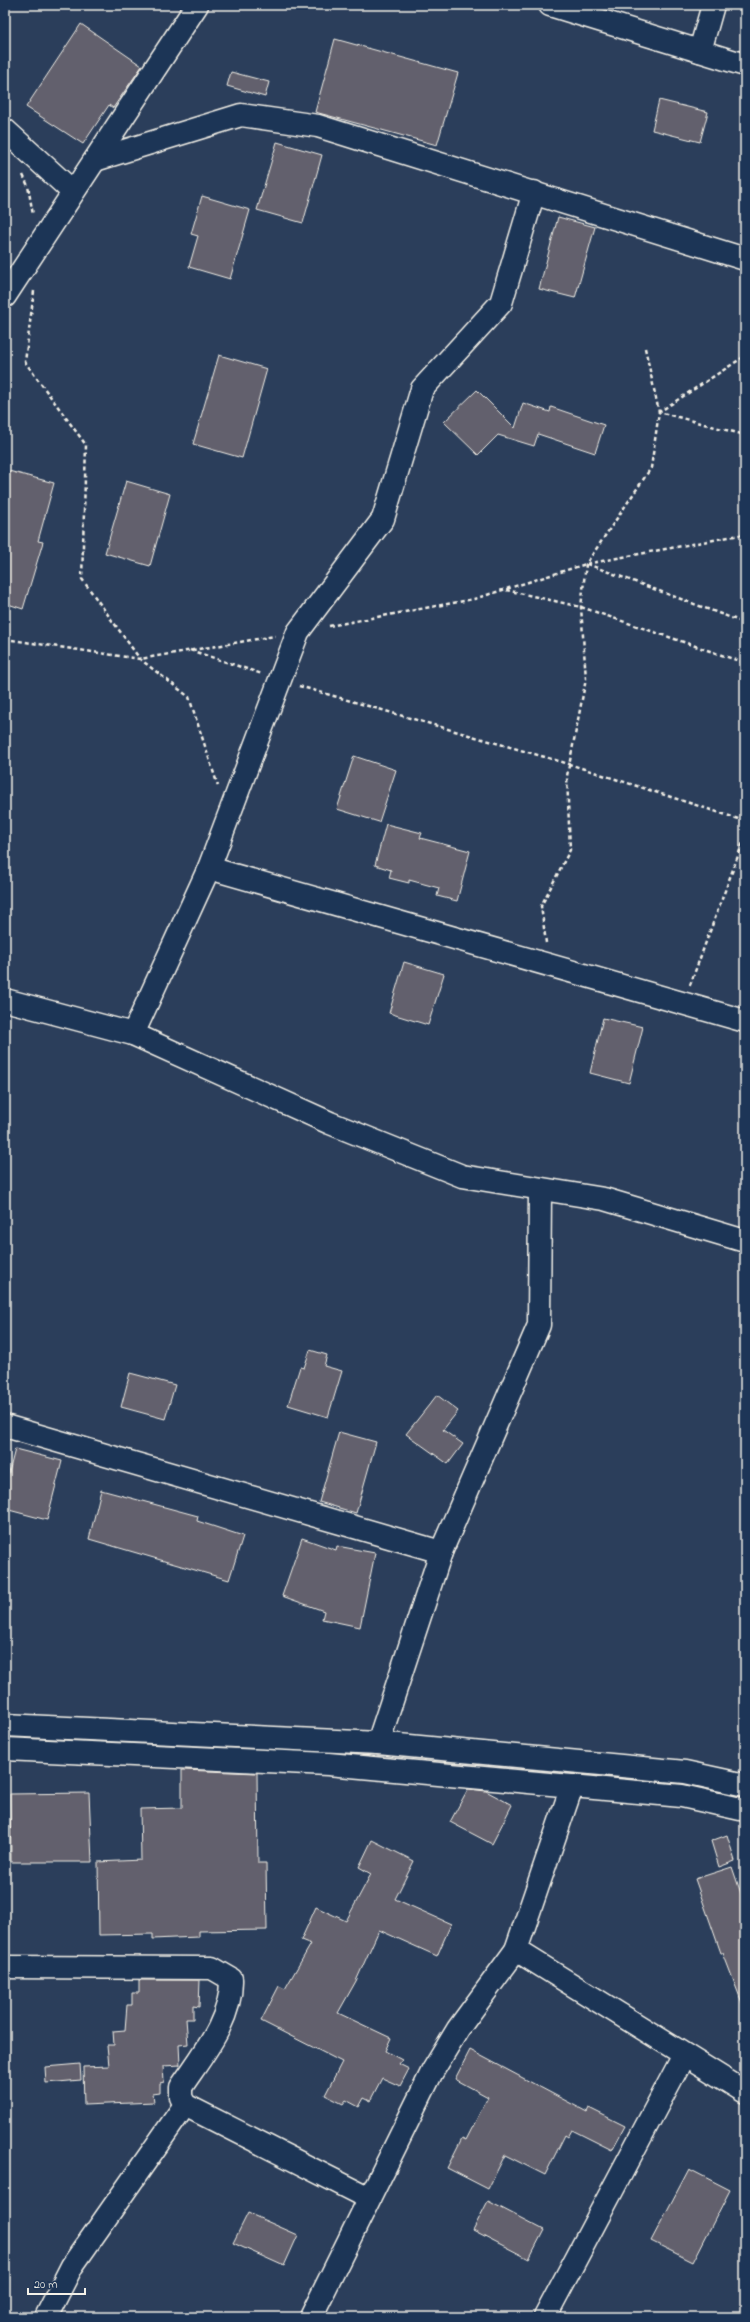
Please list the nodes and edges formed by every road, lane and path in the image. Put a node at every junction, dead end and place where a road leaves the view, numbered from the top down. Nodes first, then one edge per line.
1 (197, 5) edge
2 (550, 5) edge
3 (712, 5) edge
4 (700, 51) junction
5 (745, 65) edge
6 (5, 130) edge
7 (95, 160) junction
8 (21, 172) dead end
9 (74, 192) junction
10 (534, 192) junction
11 (39, 244) junction
12 (745, 259) edge
13 (34, 284) dead end
14 (5, 296) edge
15 (644, 348) dead end
16 (745, 356) edge
17 (659, 412) junction
18 (745, 435) edge
19 (745, 534) edge
20 (586, 564) junction
21 (506, 589) junction
22 (581, 607) junction
23 (745, 623) edge
24 (298, 632) junction
25 (5, 639) edge
26 (190, 650) junction
27 (140, 659) junction
28 (745, 663) edge
29 (280, 680) junction
30 (569, 764) junction
31 (218, 787) dead end
32 (745, 821) edge
33 (745, 838) edge
34 (208, 868) junction
35 (548, 964) junction
36 (5, 1000) edge
37 (684, 1002) junction
38 (745, 1021) edge
39 (133, 1034) junction
40 (540, 1189) junction
41 (745, 1241) edge
42 (5, 1426) edge
43 (442, 1552) junction
44 (5, 1725) edge
45 (378, 1743) junction
46 (5, 1749) edge
47 (745, 1785) edge
48 (572, 1786) junction
49 (745, 1810) edge
50 (516, 1950) junction
51 (5, 1967) edge
52 (684, 2054) junction
53 (736, 2078) edge
54 (745, 2092) edge
55 (185, 2105) junction
56 (369, 2198) junction
57 (46, 2317) edge
58 (311, 2317) edge
59 (545, 2317) edge

1 - 7 street
2 - 4 street
3 - 4 street
4 - 5 street
6 - 9 street
7 - 9 street
7 - 10 street
8 - 11 path
9 - 11 street
10 - 12 street
10 - 24 street
11 - 14 street
13 - 27 path
15 - 17 path
16 - 17 path
17 - 18 path
17 - 20 path
19 - 20 path
20 - 21 path
20 - 22 path
20 - 23 path
21 - 22 path
21 - 24 path
22 - 28 path
22 - 30 path
24 - 26 path
24 - 29 street
25 - 27 path
26 - 27 path
26 - 29 path
27 - 31 path
29 - 30 path
29 - 34 street
30 - 32 path
30 - 35 path
33 - 37 path
34 - 35 street
34 - 39 street
35 - 37 street
36 - 39 street
37 - 38 street
39 - 40 street
40 - 41 street
40 - 43 street
42 - 43 street
43 - 45 street
44 - 45 street
45 - 47 street
46 - 48 street
48 - 49 street
48 - 50 street
50 - 52 street
50 - 56 street
51 - 55 street
52 - 53 street
52 - 59 street
53 - 54 street
55 - 56 street
55 - 57 street
56 - 58 street

